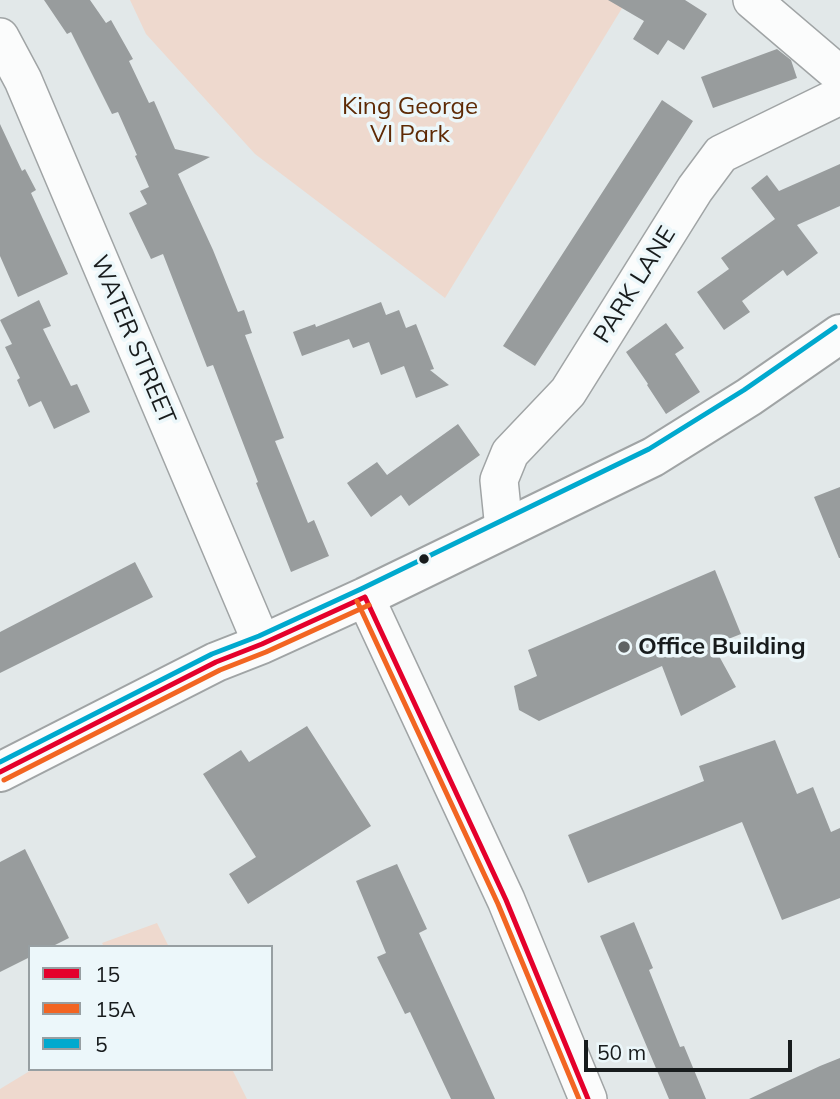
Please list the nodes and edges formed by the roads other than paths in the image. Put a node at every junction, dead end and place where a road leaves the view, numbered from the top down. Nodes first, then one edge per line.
1 (752, 0) edge
2 (0, 37) edge
3 (840, 75) edge
4 (840, 96) edge
5 (840, 334) edge
6 (504, 529) junction
7 (365, 597) junction
8 (262, 644) junction
9 (0, 772) edge
10 (588, 1099) edge

1 - 3 street
2 - 8 street, WATER STREET
4 - 6 street, PARK LANE
5 - 6 main road
6 - 7 main road
7 - 8 main road
7 - 10 street
8 - 9 main road

